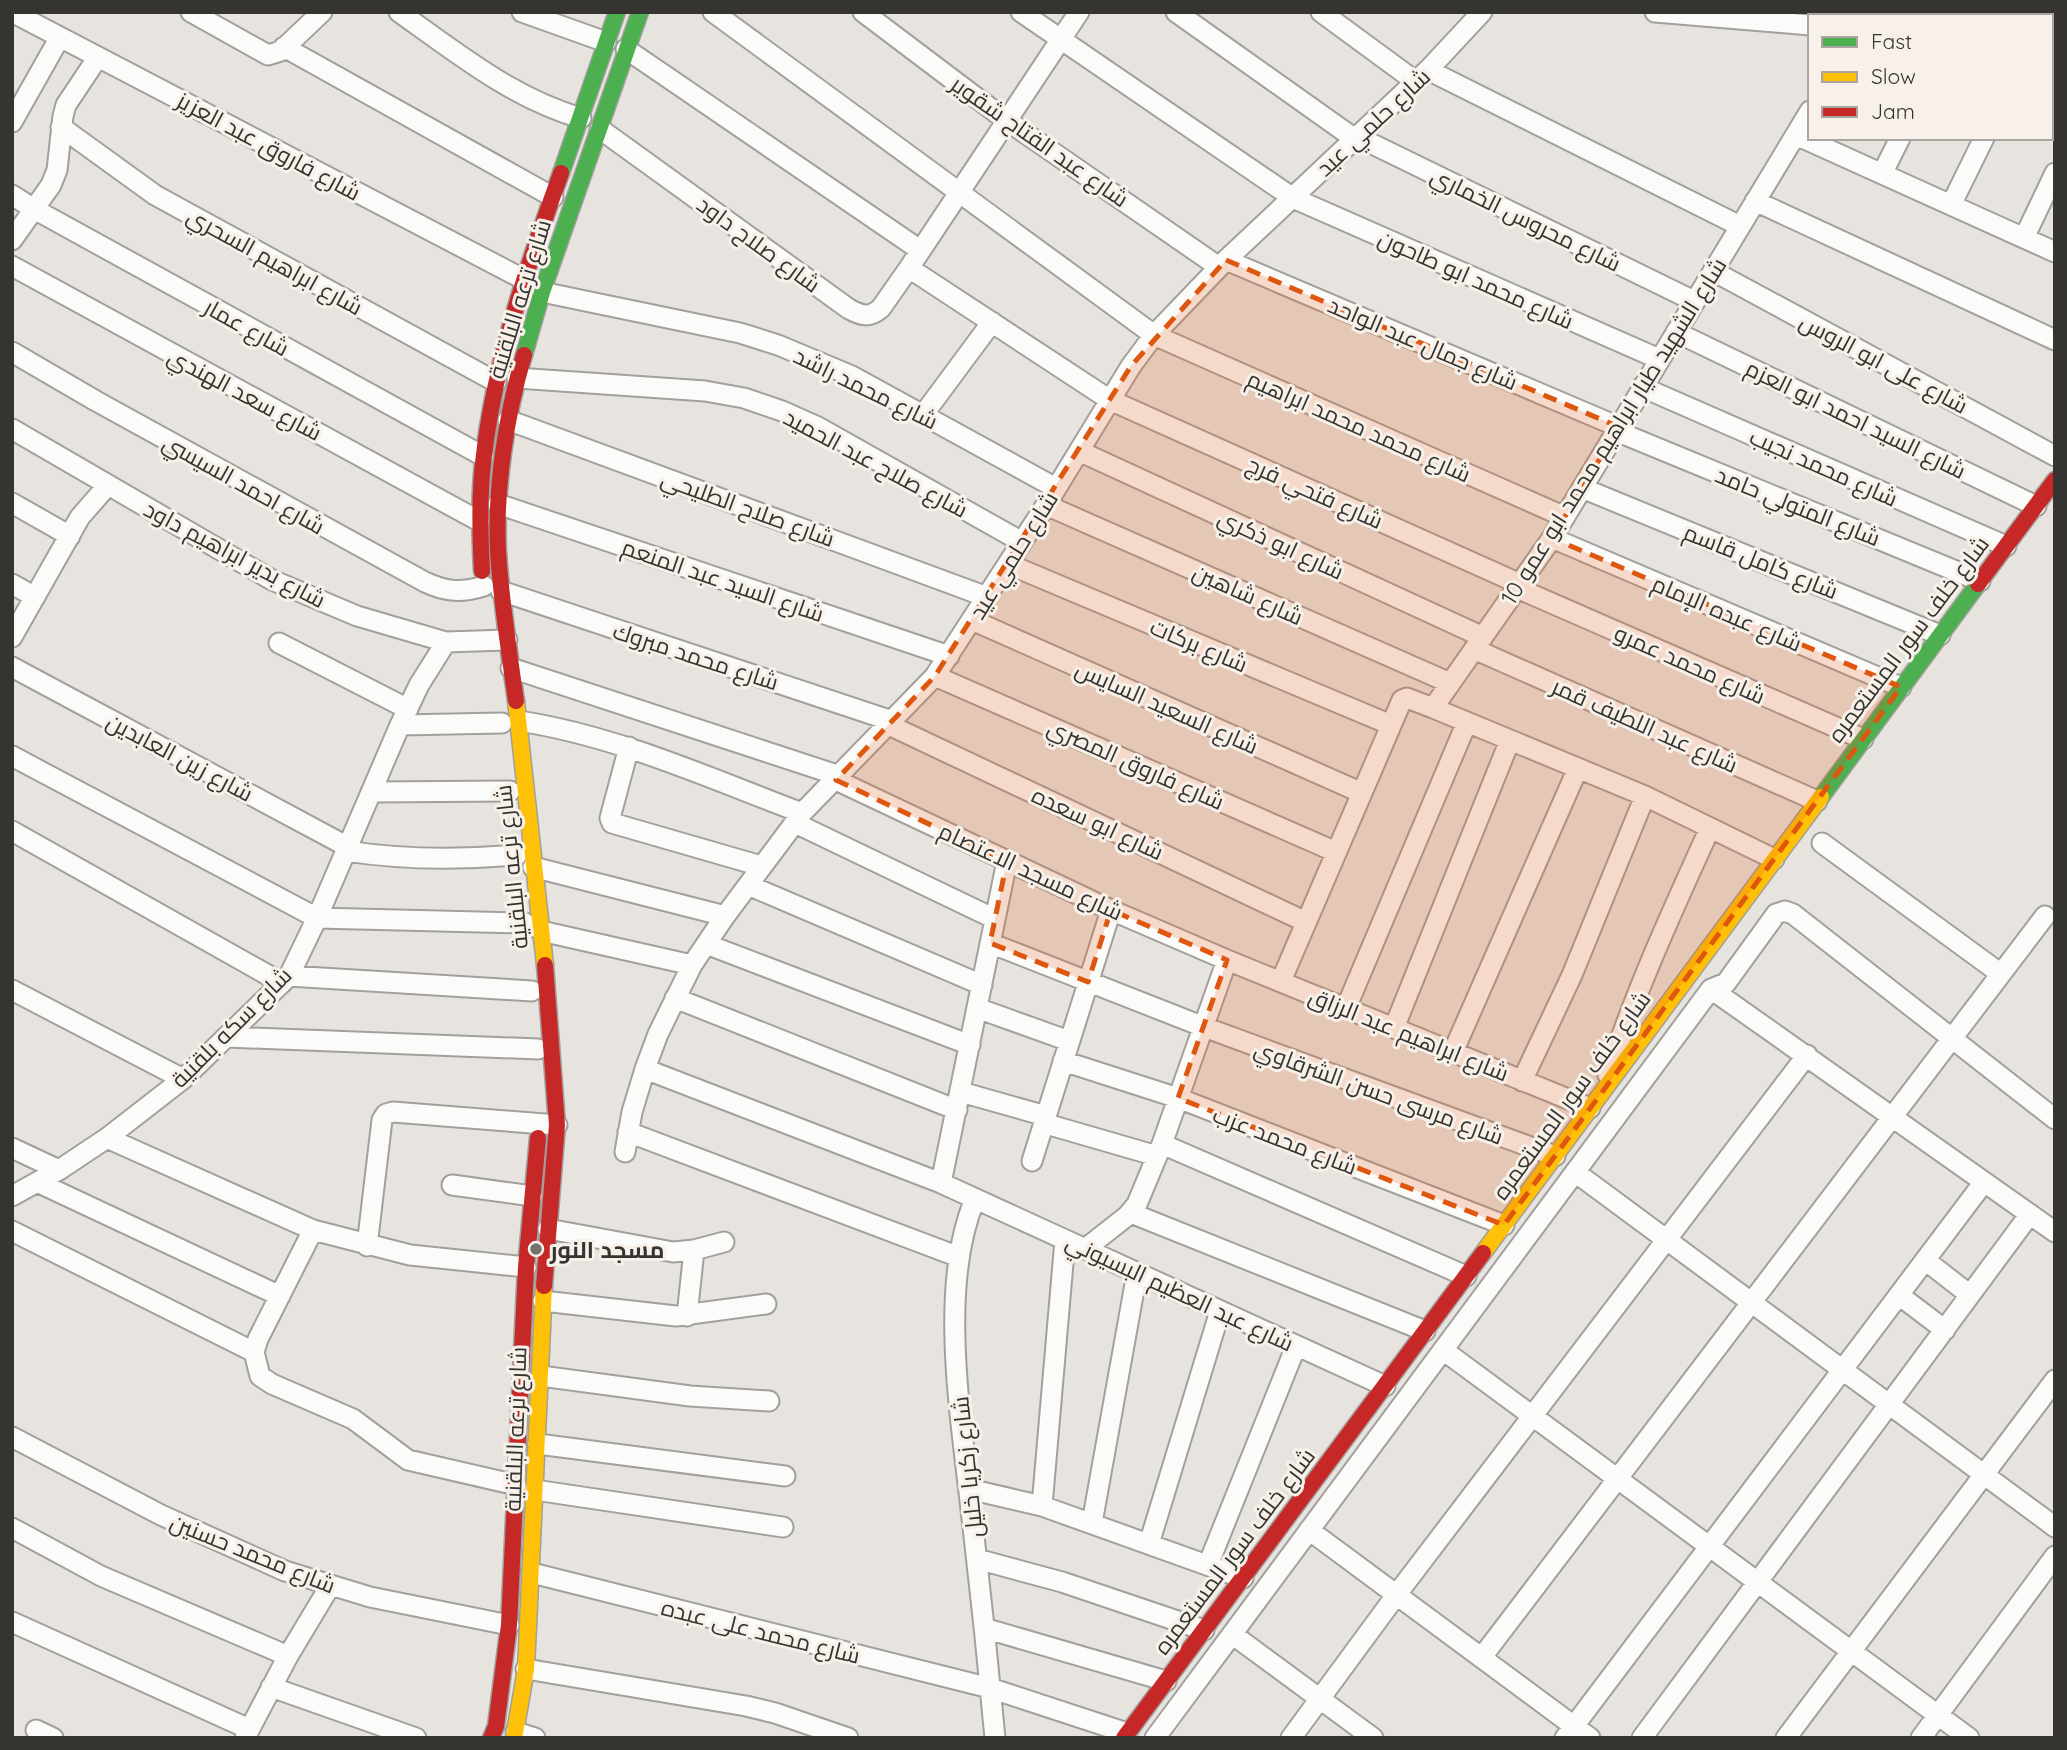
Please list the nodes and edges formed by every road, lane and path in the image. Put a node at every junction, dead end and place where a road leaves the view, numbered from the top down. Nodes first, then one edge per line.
1 (12, 12) edge
2 (191, 12) edge
3 (399, 12) edge
4 (522, 12) edge
5 (640, 12) edge
6 (713, 12) edge
7 (863, 12) edge
8 (1021, 12) edge
9 (1079, 12) edge
10 (1176, 12) edge
11 (1321, 12) edge
12 (1482, 12) edge
13 (1655, 12) edge
14 (315, 14) edge
15 (612, 14) edge
16 (1766, 17) edge
17 (1808, 25) edge
18 (60, 37) junction
19 (1062, 40) junction
20 (606, 42) junction
21 (284, 47) junction
22 (626, 49) junction
23 (98, 57) junction
24 (1422, 76) junction
25 (1808, 114) edge
26 (581, 118) junction
27 (1006, 120) junction
28 (12, 122) edge
29 (61, 127) junction
30 (600, 129) junction
31 (1796, 135) junction
32 (1356, 138) junction
33 (1899, 140) edge
34 (1983, 140) edge
35 (2055, 173) edge
36 (1882, 174) junction
37 (959, 191) junction
38 (12, 195) edge
39 (553, 197) junction
40 (1293, 198) junction
41 (1755, 201) junction
42 (1951, 205) junction
43 (34, 209) junction
44 (1740, 226) junction
45 (2024, 238) junction
46 (12, 240) edge
47 (920, 250) junction
48 (2055, 252) edge
49 (1223, 263) junction
50 (12, 266) edge
51 (909, 268) junction
52 (1713, 271) junction
53 (525, 281) junction
54 (542, 292) junction
55 (1695, 301) junction
56 (992, 323) junction
57 (1676, 332) junction
58 (1154, 335) junction
59 (2055, 340) edge
60 (12, 352) edge
61 (1659, 359) junction
62 (517, 378) junction
63 (496, 382) junction
64 (1642, 387) junction
65 (1110, 400) junction
66 (923, 415) junction
67 (508, 420) junction
68 (12, 429) edge
69 (1617, 429) junction
70 (1079, 451) junction
71 (483, 456) junction
72 (2055, 456) edge
73 (2055, 480) edge
74 (108, 485) junction
75 (1582, 488) junction
76 (1051, 496) junction
77 (12, 503) edge
78 (498, 504) junction
79 (2036, 506) junction
80 (1564, 517) junction
81 (479, 521) junction
82 (70, 536) junction
83 (1552, 538) junction
84 (1022, 542) junction
85 (2006, 546) junction
86 (1008, 564) junction
87 (1980, 581) junction
88 (12, 584) edge
89 (1519, 586) junction
90 (490, 592) junction
91 (35, 597) junction
92 (987, 597) junction
93 (488, 620) dead end
94 (972, 620) junction
95 (1940, 635) junction
96 (12, 637) edge
97 (446, 642) junction
98 (279, 643) dead end
99 (1478, 643) junction
100 (497, 646) junction
101 (949, 656) junction
102 (12, 667) edge
103 (511, 668) junction
104 (935, 676) junction
105 (1450, 683) junction
106 (1901, 687) junction
107 (1433, 708) junction
108 (404, 717) junction
109 (890, 722) junction
110 (1467, 722) junction
111 (506, 723) junction
112 (1391, 725) junction
113 (1863, 739) junction
114 (1510, 740) junction
115 (629, 747) junction
116 (12, 756) edge
117 (1578, 768) junction
118 (838, 778) junction
119 (509, 784) joint
120 (371, 792) junction
121 (1362, 793) junction
122 (1645, 796) junction
123 (1817, 801) junction
124 (798, 818) junction
125 (1710, 828) junction
126 (12, 831) edge
127 (1822, 844) dead end
128 (347, 849) junction
129 (1336, 852) junction
130 (1774, 859) junction
131 (525, 861) junction
132 (1007, 861) junction
133 (761, 866) junction
134 (748, 885) junction
135 (1111, 909) junction
136 (725, 916) junction
137 (2045, 916) dead end
138 (317, 918) junction
139 (995, 919) junction
140 (1306, 922) junction
141 (533, 927) junction
142 (990, 943) junction
143 (706, 944) junction
144 (1227, 960) junction
145 (692, 965) junction
146 (2001, 974) junction
147 (285, 980) junction
148 (1281, 981) junction
149 (1088, 982) junction
150 (982, 985) junction
151 (1712, 989) junction
152 (12, 990) edge
153 (532, 991) junction
154 (675, 998) junction
155 (978, 1008) junction
156 (1346, 1008) junction
157 (1204, 1027) junction
158 (1394, 1028) junction
159 (226, 1037) junction
160 (1951, 1040) junction
161 (1069, 1041) junction
162 (970, 1045) junction
163 (538, 1049) junction
164 (1453, 1052) junction
165 (1807, 1055) junction
166 (1063, 1061) junction
167 (645, 1069) junction
168 (183, 1079) junction
169 (1522, 1081) junction
170 (1604, 1090) junction
171 (1178, 1098) junction
172 (959, 1101) junction
173 (1590, 1108) junction
174 (1893, 1117) junction
175 (2055, 1119) edge
176 (1045, 1120) junction
177 (548, 1125) junction
178 (628, 1132) junction
179 (107, 1138) junction
180 (12, 1148) edge
181 (1160, 1150) junction
182 (625, 1152) dead end
183 (1555, 1156) junction
184 (1031, 1161) dead end
185 (59, 1170) junction
186 (1575, 1172) junction
187 (37, 1182) junction
188 (1984, 1182) junction
189 (941, 1183) junction
190 (452, 1185) dead end
191 (12, 1196) edge
192 (532, 1196) junction
193 (975, 1199) junction
194 (1130, 1213) junction
195 (2030, 1214) junction
196 (1504, 1225) junction
197 (548, 1229) junction
198 (313, 1230) junction
199 (12, 1231) edge
200 (2055, 1232) edge
201 (1065, 1240) junction
202 (1667, 1240) junction
203 (724, 1242) dead end
204 (367, 1246) junction
205 (1085, 1249) junction
206 (694, 1250) junction
207 (959, 1257) junction
208 (1925, 1260) junction
209 (526, 1266) junction
210 (1138, 1273) junction
211 (1466, 1276) junction
212 (1899, 1295) junction
213 (1970, 1295) junction
214 (280, 1296) junction
215 (543, 1301) junction
216 (1752, 1303) junction
217 (766, 1304) dead end
218 (1220, 1311) junction
219 (687, 1316) junction
220 (1945, 1329) junction
221 (1425, 1331) junction
222 (1296, 1346) junction
223 (1443, 1350) junction
224 (254, 1352) junction
225 (1842, 1370) junction
226 (541, 1377) junction
227 (2055, 1380) edge
228 (1385, 1386) junction
229 (769, 1401) dead end
230 (1889, 1404) junction
231 (1532, 1416) junction
232 (12, 1437) edge
233 (538, 1444) junction
234 (1984, 1474) junction
235 (785, 1476) dead end
236 (1618, 1479) junction
237 (516, 1485) junction
238 (969, 1489) junction
239 (536, 1490) junction
240 (1042, 1506) junction
241 (1092, 1523) junction
242 (783, 1527) dead end
243 (2055, 1527) edge
244 (12, 1528) edge
245 (1309, 1530) junction
246 (1149, 1544) junction
247 (1709, 1546) junction
248 (2055, 1556) edge
249 (977, 1559) junction
250 (1208, 1565) junction
251 (532, 1573) junction
252 (1243, 1577) junction
253 (1758, 1582) junction
254 (330, 1587) junction
255 (1397, 1594) junction
256 (12, 1622) edge
257 (509, 1625) junction
258 (984, 1628) junction
259 (1204, 1630) junction
260 (1232, 1634) junction
261 (1852, 1651) junction
262 (288, 1656) junction
263 (1482, 1657) junction
264 (526, 1669) junction
265 (1166, 1681) junction
266 (271, 1688) junction
267 (990, 1688) junction
268 (1320, 1698) junction
269 (1938, 1715) junction
270 (1570, 1732) edge
271 (247, 1733) edge
272 (515, 1735) edge
273 (1126, 1736) edge
274 (416, 1738) edge
275 (491, 1738) edge
276 (536, 1738) edge
277 (848, 1738) edge
278 (995, 1738) edge
279 (1155, 1738) edge
280 (1290, 1738) edge
281 (1373, 1738) edge
282 (1590, 1738) edge
283 (1642, 1738) edge
284 (1786, 1738) edge
285 (1921, 1738) edge
286 (1969, 1738) edge

1 - 18 street, شارع فاروق عبد العزيز
2 - 21 street
3 - 26 street
4 - 20 street
5 - 22 street, شارع ترعه البلقنية
6 - 37 street, شارع محمد محمد ابراهيم
7 - 27 street, شارع عبد الفتاح شقوير
8 - 19 street, شارع محمد ابو طاحون
9 - 19 street, شارع صلاح داود
10 - 32 street, شارع محروس الخماري
11 - 24 street
12 - 24 street, شارع حلمي عيد
13 - 16 street
14 - 21 street
15 - 20 street, شارع ترعه البلقنية
16 - 17 street
18 - 23 street, شارع فاروق عبد العزيز
18 - 28 street
19 - 27 street, شارع صلاح داود
19 - 40 street, شارع محمد ابو طاحون
20 - 26 street, شارع ترعه البلقنية
21 - 39 street
22 - 30 street, شارع ترعه البلقنية
22 - 47 street
23 - 29 street
23 - 53 street, شارع فاروق عبد العزيز
24 - 32 street, شارع حلمي عيد
24 - 44 street
25 - 31 street, شارع الشهيد طيار ابراهيم محمد ابو عمو 10
26 - 39 street, شارع ترعه البلقنية
27 - 37 street, شارع صلاح داود
27 - 49 street, شارع عبد الفتاح شقوير
29 - 43 street
29 - 63 street, شارع ابراهيم السحري
30 - 51 street, شارع صلاح داود
30 - 54 street, شارع ترعه البلقنية
31 - 36 street
31 - 41 street, شارع الشهيد طيار ابراهيم محمد ابو عمو 10
32 - 40 street, شارع حلمي عيد
32 - 55 street, شارع محروس الخماري
33 - 36 street
34 - 42 street
35 - 45 street
36 - 42 street
37 - 47 street, شارع صلاح داود
37 - 58 street, شارع محمد محمد ابراهيم
38 - 43 street, شارع عمار
39 - 53 street, شارع ترعه البلقنية
40 - 49 street, شارع حلمي عيد
40 - 61 street, شارع محمد ابو طاحون
41 - 44 street, شارع الشهيد طيار ابراهيم محمد ابو عمو 10
41 - 59 street
42 - 45 street
43 - 46 street
43 - 71 street, شارع عمار
44 - 52 street, شارع الشهيد طيار ابراهيم محمد ابو عمو 10
45 - 48 street
47 - 51 street, شارع صلاح داود
49 - 58 street, شارع حلمي عيد
49 - 69 street, شارع جمال عبد الواحد
50 - 81 street, شارع سعد الهندي
51 - 56 street, شارع فتحي فرج
52 - 55 street, شارع الشهيد طيار ابراهيم محمد ابو عمو 10
52 - 72 street, شارع على ابو الروس
53 - 63 street, شارع ترعه البلقنية
54 - 62 street, شارع ترعه البلقنية
54 - 66 street, شارع محمد راشد
55 - 57 street, شارع الشهيد طيار ابراهيم محمد ابو عمو 10
56 - 65 street, شارع فتحي فرج
56 - 66 street
57 - 61 street, شارع الشهيد طيار ابراهيم محمد ابو عمو 10
57 - 79 street, شارع السيد احمد ابو العزم
58 - 65 street, شارع حلمي عيد
58 - 80 street, شارع محمد محمد ابراهيم
60 - 90 street, شارع احمد السيسي
61 - 64 street, شارع الشهيد طيار ابراهيم محمد ابو عمو 10
62 - 67 street, شارع ترعه البلقنية
62 - 84 street, شارع صلاح عبد الحميد
63 - 71 street, شارع ترعه البلقنية
64 - 69 street, شارع الشهيد طيار ابراهيم محمد ابو عمو 10
64 - 85 street, شارع محمد نجيب
65 - 70 street, شارع حلمي عيد
65 - 89 street, شارع فتحي فرج
66 - 76 street, شارع محمد راشد
67 - 78 street, شارع ترعه البلقنية
67 - 92 street, شارع صلاح الطليحي
68 - 74 street, شارع بدير ابراهيم داود
69 - 75 street, شارع الشهيد طيار ابراهيم محمد ابو عمو 10
69 - 87 street, شارع المتولي حامد
70 - 76 street, شارع حلمي عيد
70 - 99 street, شارع ابو ذكري
71 - 81 street, شارع ترعه البلقنية
73 - 79 street, شارع خلف سور المستعمره
74 - 82 street
74 - 97 street, شارع بدير ابراهيم داود
75 - 80 street, شارع الشهيد طيار ابراهيم محمد ابو عمو 10
75 - 95 street, شارع كامل قاسم
76 - 84 street, شارع حلمي عيد
76 - 105 street, شارع شاهين
77 - 82 street
78 - 90 street, شارع ترعه البلقنية
78 - 101 street, شارع السيد عبد المنعم
79 - 85 street, شارع خلف سور المستعمره
80 - 83 street, شارع الشهيد طيار ابراهيم محمد ابو عمو 10
81 - 90 street, شارع ترعه البلقنية
82 - 91 street
83 - 89 street, شارع الشهيد طيار ابراهيم محمد ابو عمو 10
83 - 106 street, شارع عبده الإمام
84 - 86 street, شارع حلمي عيد
85 - 87 street, شارع خلف سور المستعمره
86 - 92 street, شارع حلمي عيد
86 - 112 street, شارع بركات
87 - 95 street, شارع خلف سور المستعمره
88 - 91 street
89 - 99 street, شارع الشهيد طيار ابراهيم محمد ابو عمو 10
89 - 113 street, شارع محمد عمرو
90 - 100 street, شارع ترعه البلقنية
90 - 109 street, شارع محمد مبروك
91 - 96 street
92 - 94 street, شارع حلمي عيد
93 - 100 street, شارع ترعه البلقنية
94 - 101 street, شارع حلمي عيد
94 - 121 street, شارع السعيد السايس
95 - 106 street, شارع خلف سور المستعمره
97 - 100 street, شارع بدير ابراهيم داود
97 - 108 street, شارع سكه بلقنية
98 - 108 street
99 - 105 street, شارع الشهيد طيار ابراهيم محمد ابو عمو 10
99 - 123 street, شارع عبد اللطيف قمر
100 - 103 street, شارع ترعه البلقنية
101 - 104 street, شارع حلمي عيد
102 - 128 street, شارع زين العابدين
103 - 111 street, شارع ترعه البلقنية
103 - 118 street, شارع مسجد الاعتصام
104 - 109 street, شارع حلمي عيد
104 - 129 street, شارع فاروق المصري
105 - 107 street, شارع الشهيد طيار ابراهيم محمد ابو عمو 10
106 - 113 street, شارع خلف سور المستعمره
107 - 110 street
107 - 112 street
108 - 111 street
108 - 120 street, شارع سكه بلقنية
109 - 118 street, شارع حلمي عيد
109 - 140 street, شارع ابو سعده
110 - 114 street
110 - 156 street
111 - 115 street
111 - 131 street, شارع ترعه البلقنية
112 - 121 street
113 - 123 street, شارع خلف سور المستعمره
114 - 117 street
114 - 158 street
115 - 124 street
115 - 133 street
116 - 138 street
117 - 122 street
117 - 164 street
118 - 124 street, شارع حلمي عيد
118 - 132 street, شارع مسجد الاعتصام
119 - 120 street
119 - 131 street, شارع ترعه البلقنية
120 - 128 street, شارع سكه بلقنية
121 - 129 street
122 - 125 street
122 - 169 street
123 - 130 street, شارع خلف سور المستعمره
124 - 133 street, شارع حلمي عيد
124 - 139 street
125 - 130 street
125 - 170 street
126 - 147 street
127 - 146 street
128 - 131 street, شارع زين العابدين
128 - 138 street, شارع سكه بلقنية
129 - 140 street
130 - 170 street, شارع خلف سور المستعمره
131 - 136 street, شارع زين العابدين
131 - 141 street, شارع ترعه البلقنية
132 - 135 street, شارع مسجد الاعتصام
132 - 139 street
133 - 134 street, شارع حلمي عيد
134 - 136 street, شارع حلمي عيد
134 - 150 street
135 - 144 street, شارع مسجد الاعتصام
135 - 149 street
136 - 143 street, شارع حلمي عيد
137 - 146 street
138 - 141 street
138 - 147 street, شارع سكه بلقنية
139 - 142 street
140 - 148 street
141 - 145 street
141 - 153 street, شارع ترعه البلقنية
141 - 177 street, شارع ترعه البلقنية
142 - 149 street, شارع مرسى حسن الشرقاوي
142 - 150 street
143 - 145 street, شارع حلمي عيد
143 - 162 street
144 - 148 street, شارع ابراهيم عبد الرزاق
144 - 157 street
145 - 154 street, شارع حلمي عيد
146 - 160 street
147 - 153 street
147 - 159 street, شارع سكه بلقنية
148 - 156 street, شارع ابراهيم عبد الرزاق
149 - 157 street, شارع مرسى حسن الشرقاوي
149 - 161 street
150 - 155 street
151 - 160 street
151 - 165 street
151 - 186 street
152 - 168 street
153 - 163 street, شارع ترعه البلقنية
154 - 167 street, شارع حلمي عيد
154 - 172 street
155 - 161 street
155 - 162 street
156 - 158 street, شارع ابراهيم عبد الرزاق
157 - 171 street
157 - 183 street, شارع مرسى حسن الشرقاوي
158 - 164 street, شارع ابراهيم عبد الرزاق
159 - 163 street
159 - 168 street, شارع سكه بلقنية
160 - 174 street
160 - 175 street
161 - 166 street
162 - 172 street
163 - 177 street, شارع ترعه البلقنية
164 - 169 street, شارع ابراهيم عبد الرزاق
165 - 174 street
165 - 202 street
166 - 171 street, شارع محمد عزب
166 - 176 street
167 - 178 street, شارع حلمي عيد
167 - 189 street, شارع عبد العظيم البسيوني
168 - 179 street, شارع سكه بلقنية
169 - 173 street, شارع ابراهيم عبد الرزاق
170 - 173 street, شارع خلف سور المستعمره
171 - 181 street
171 - 196 street, شارع محمد عزب
172 - 176 street
172 - 189 street
173 - 183 street, شارع خلف سور المستعمره
174 - 188 street
174 - 216 street
176 - 181 street
176 - 184 street
177 - 192 street, شارع ترعه البلقنية
177 - 197 street, شارع ترعه البلقنية
177 - 204 street
178 - 182 street, شارع حلمي عيد
178 - 207 street
179 - 185 street, شارع سكه بلقنية
179 - 198 street
180 - 185 street
181 - 194 street
181 - 211 street
183 - 196 street, شارع خلف سور المستعمره
185 - 187 street, شارع سكه بلقنية
186 - 202 street
186 - 223 street
187 - 191 street, شارع سكه بلقنية
187 - 214 street
188 - 195 street
188 - 208 street
189 - 193 street, شارع عبد العظيم البسيوني
190 - 192 street
192 - 209 street, شارع ترعه البلقنية
193 - 201 street, شارع عبد العظيم البسيوني
193 - 207 street, شارع زكريا خليل
194 - 205 street
194 - 221 street
195 - 200 street
195 - 213 street
196 - 211 street, شارع خلف سور المستعمره
197 - 206 street
197 - 215 street, شارع ترعه البلقنية
198 - 204 street
198 - 214 street
199 - 224 street
201 - 205 street, شارع عبد العظيم البسيوني
201 - 240 street
202 - 216 street
202 - 231 street
203 - 206 street
204 - 209 street
205 - 210 street, شارع عبد العظيم البسيوني
206 - 219 street
207 - 238 street, شارع زكريا خليل
208 - 212 street
208 - 213 street
209 - 237 street, شارع ترعه البلقنية
210 - 218 street, شارع عبد العظيم البسيوني
210 - 241 street
211 - 221 street, شارع خلف سور المستعمره
212 - 220 street
212 - 225 street
213 - 220 street
214 - 224 street
215 - 219 street
215 - 226 street, شارع ترعه البلقنية
216 - 225 street
216 - 236 street
217 - 219 street
218 - 222 street, شارع عبد العظيم البسيوني
218 - 246 street
220 - 230 street
221 - 228 street, شارع خلف سور المستعمره
222 - 228 street, شارع عبد العظيم البسيوني
222 - 250 street
223 - 231 street
223 - 245 street
224 - 237 street
225 - 230 street
225 - 247 street
226 - 229 street
226 - 233 street, شارع ترعه البلقنية
227 - 234 street
228 - 252 street, شارع خلف سور المستعمره
230 - 234 street
230 - 253 street
231 - 236 street
231 - 255 street
232 - 254 street, شارع محمد حسنين
233 - 235 street
233 - 239 street, شارع ترعه البلقنية
234 - 243 street
234 - 261 street
236 - 247 street
236 - 263 street
237 - 257 street, شارع ترعه البلقنية
238 - 240 street
238 - 249 street, شارع زكريا خليل
239 - 242 street
239 - 251 street, شارع ترعه البلقنية
240 - 241 street
241 - 246 street
244 - 262 street
245 - 255 street
245 - 260 street
246 - 250 street
247 - 253 street
247 - 270 street
248 - 269 street
249 - 258 street, شارع زكريا خليل
249 - 259 street
250 - 252 street
251 - 264 street, شارع ترعه البلقنية
251 - 267 street, شارع محمد على عبده
252 - 259 street, شارع خلف سور المستعمره
253 - 261 street
253 - 283 street
254 - 257 street, شارع محمد حسنين
254 - 262 street
255 - 263 street
255 - 268 street
256 - 271 street
257 - 275 street, شارع ترعه البلقنية
258 - 265 street
258 - 267 street, شارع زكريا خليل
259 - 265 street, شارع خلف سور المستعمره
260 - 268 street
260 - 279 street
261 - 269 street
261 - 284 street
262 - 266 street
263 - 270 street
264 - 272 street, شارع ترعه البلقنية
264 - 277 street
265 - 273 street, شارع خلف سور المستعمره
266 - 271 street
266 - 274 street
267 - 273 street, شارع محمد على عبده
267 - 278 street, شارع زكريا خليل
268 - 280 street
268 - 281 street
269 - 285 street
269 - 286 street
270 - 282 street
272 - 276 street

